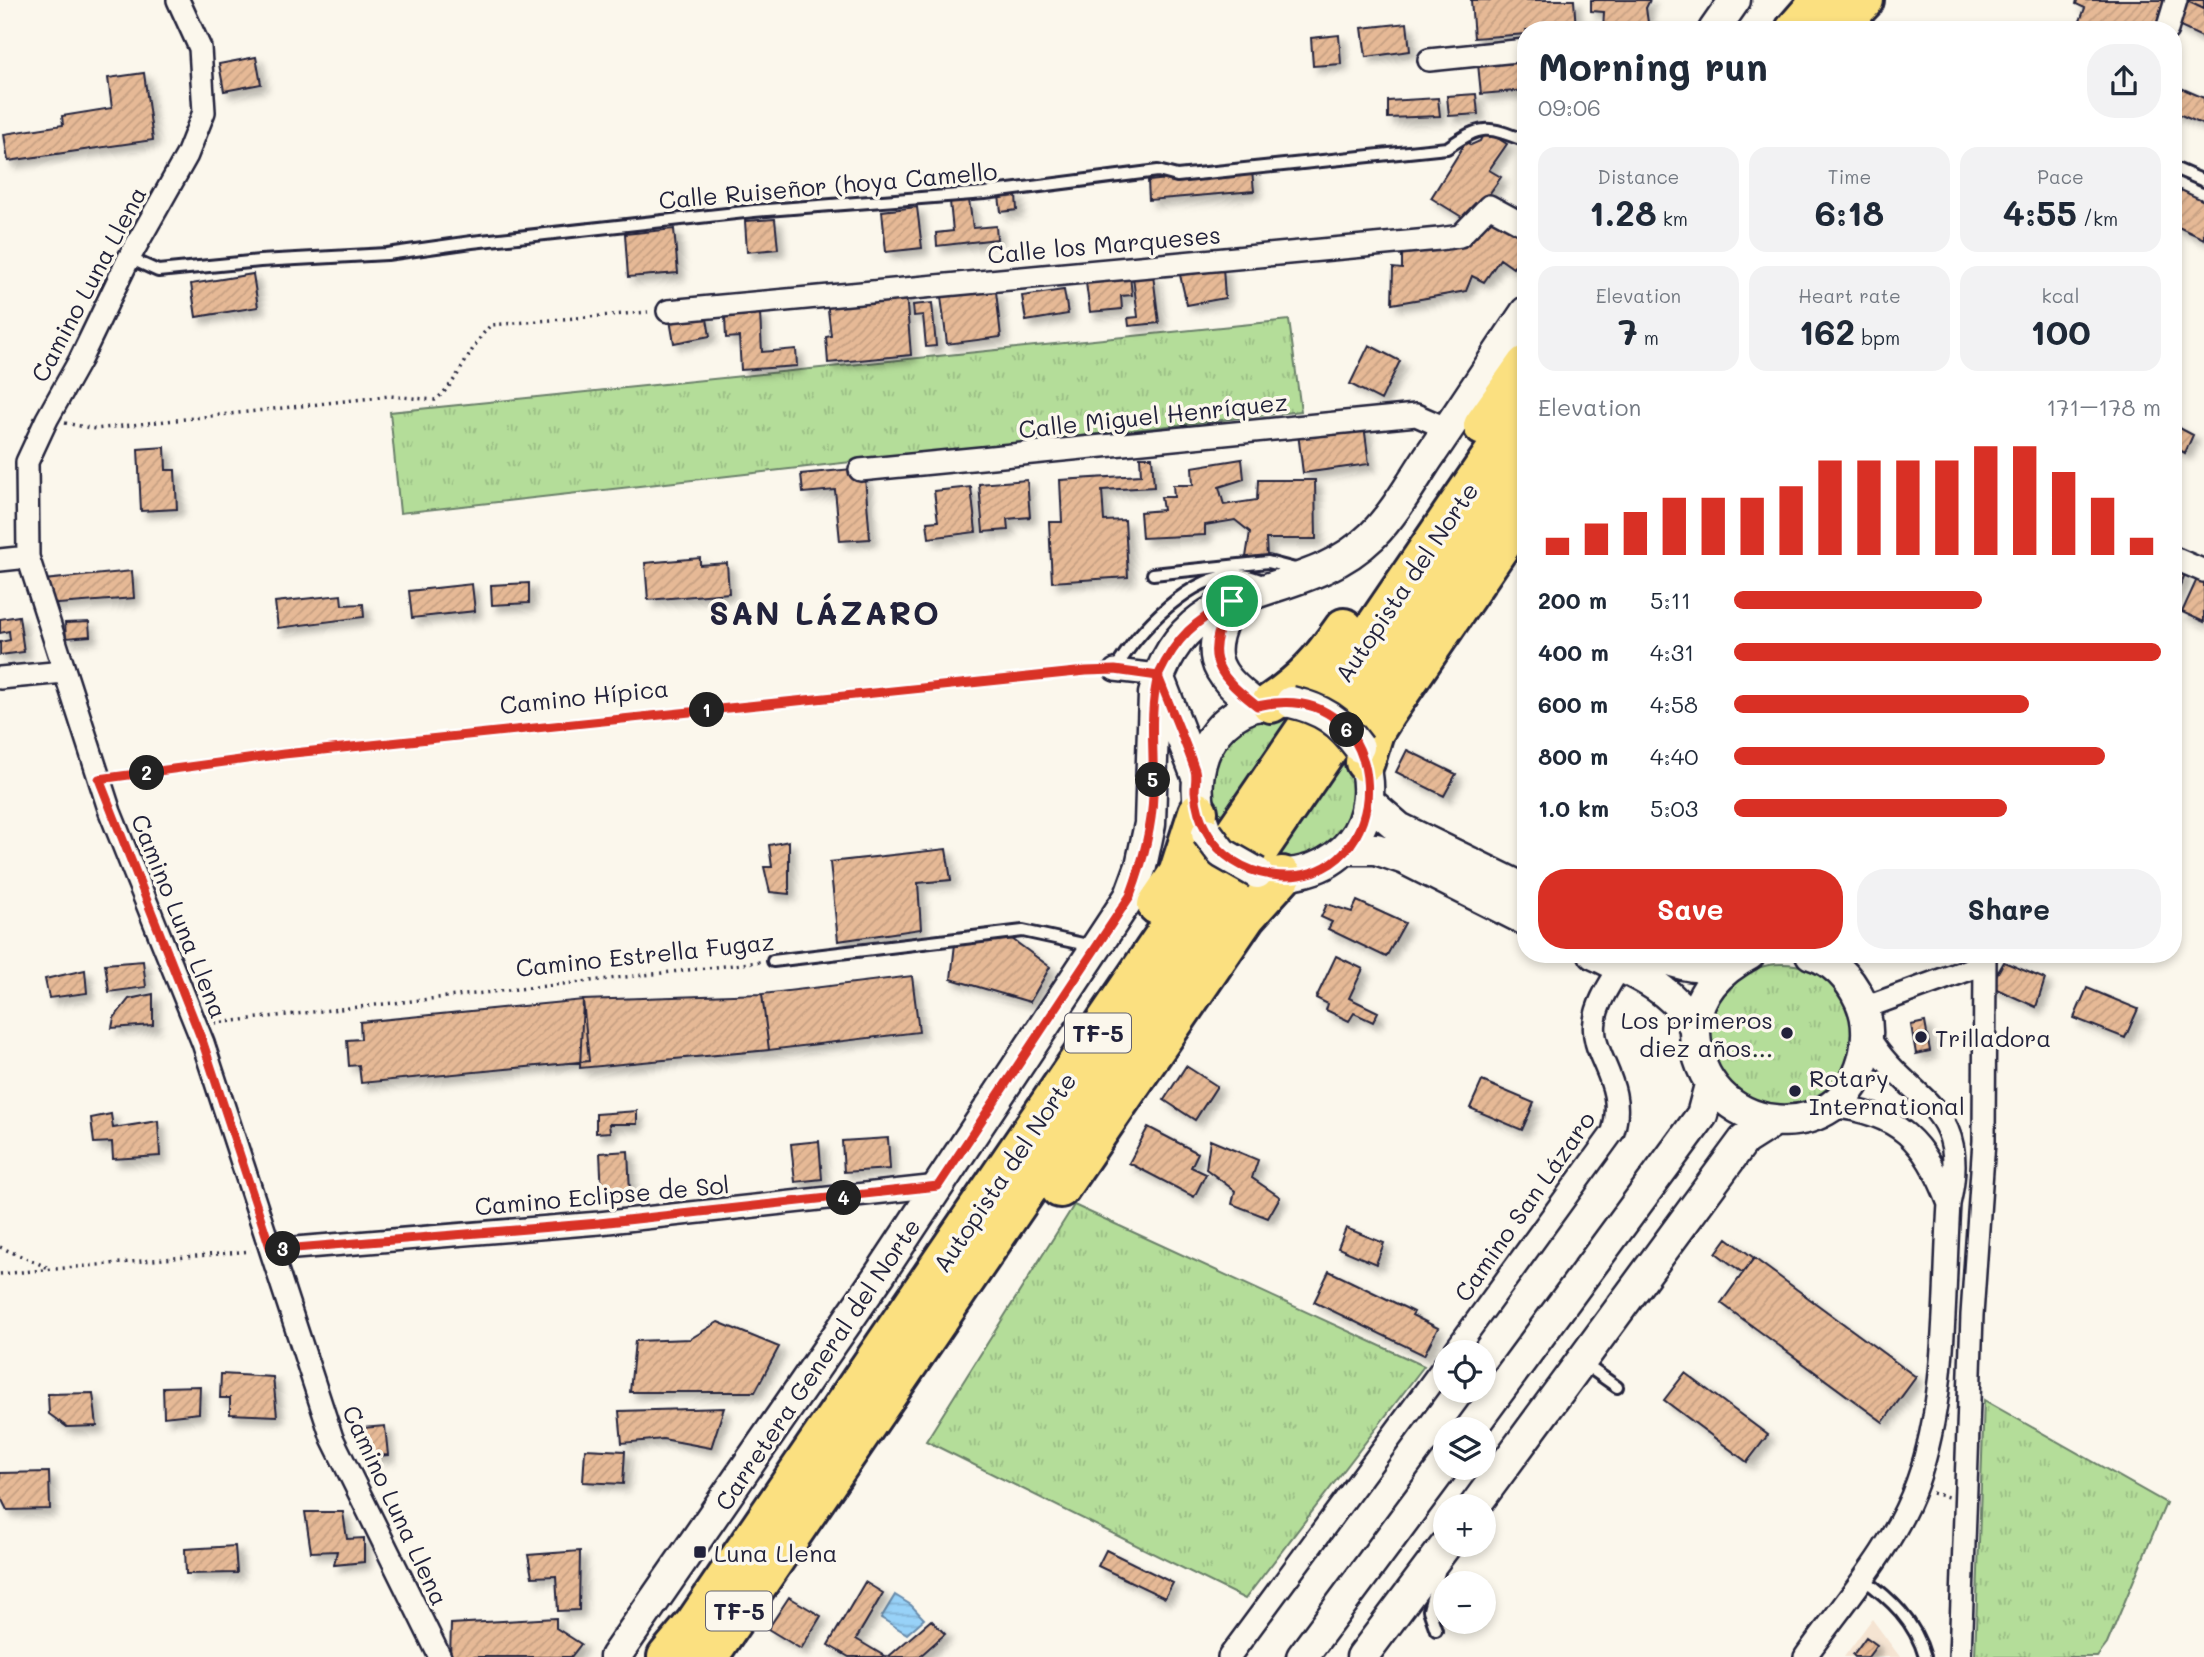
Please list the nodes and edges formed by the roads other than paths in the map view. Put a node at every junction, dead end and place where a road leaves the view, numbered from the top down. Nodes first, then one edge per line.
1 (178, 0) edge
2 (1735, 0) edge
3 (1802, 0) edge
4 (1821, 0) edge
5 (1864, 0) edge
6 (1893, 0) edge
7 (2176, 0) edge
8 (1720, 21) edge
9 (1784, 21) edge
10 (1803, 21) edge
11 (1844, 21) edge
12 (1874, 21) edge
13 (2170, 21) edge
14 (1517, 51) edge
15 (1429, 60) dead end
16 (1517, 138) edge
17 (2182, 171) edge
18 (2204, 181) edge
19 (1517, 221) edge
20 (128, 258) junction
21 (668, 310) road end
22 (1517, 326) edge
23 (1517, 378) edge
24 (1517, 419) edge
25 (1448, 429) junction
26 (860, 470) dead end
27 (1517, 471) edge
28 (1517, 521) edge
29 (28, 557) junction
30 (0, 560) edge
31 (2182, 561) edge
32 (2204, 571) edge
33 (1153, 574) dead end
34 (1312, 574) junction
35 (1276, 585) junction
36 (1232, 601) junction
37 (1115, 670) joint
38 (64, 672) junction
39 (1158, 676) junction
40 (0, 678) edge
41 (1273, 703) junction
42 (1362, 755) junction
43 (1196, 774) junction
44 (1368, 801) junction
45 (1203, 822) junction
46 (1345, 849) junction
47 (1269, 874) junction
48 (1517, 887) edge
49 (1517, 915) edge
50 (1098, 947) junction
51 (772, 961) road end
52 (1606, 963) edge
53 (1613, 963) edge
54 (1672, 963) edge
55 (1726, 963) edge
56 (1737, 963) edge
57 (1827, 963) edge
58 (1977, 963) edge
59 (1984, 963) edge
60 (1866, 1022) junction
61 (1695, 1027) junction
62 (1710, 1085) junction
63 (1830, 1106) junction
64 (1774, 1121) junction
65 (938, 1186) junction
66 (1949, 1204) junction
67 (271, 1250) junction
68 (1462, 1340) edge
69 (1581, 1361) junction
70 (1433, 1381) edge
71 (1617, 1387) dead end
72 (1480, 1417) edge
73 (1433, 1480) edge
74 (1484, 1494) edge
75 (1437, 1557) edge
76 (771, 1565) junction
77 (1861, 1577) junction
78 (1433, 1595) edge
79 (1433, 1621) edge
80 (440, 1657) edge
81 (615, 1657) edge
82 (666, 1657) edge
83 (708, 1657) edge
84 (1229, 1657) edge
85 (1302, 1657) edge
86 (1362, 1657) edge
87 (1805, 1657) edge
88 (1925, 1657) edge
89 (1960, 1657) edge

1 - 20 street, Camino Luna Llena
2 - 8 main road
3 - 9 highway
4 - 10 highway
5 - 11 highway
6 - 12 highway
7 - 13 street
14 - 15 street
16 - 20 lane, Calle Ruiseñor (hoya Camello
17 - 18 lane
19 - 21 street, Calle los Marqueses
20 - 29 street, Camino Luna Llena
22 - 25 main road, Carretera General del Norte
23 - 41 highway
24 - 82 highway, Autopista del Norte / TF-5
25 - 26 street, Calle Miguel Henríquez
25 - 34 main road, Carretera General del Norte
27 - 76 highway, Autopista del Norte / TF-5
28 - 42 highway
29 - 30 street
29 - 38 street, Camino Luna Llena
31 - 32 street
33 - 34 lane
34 - 35 main road, Carretera General del Norte
35 - 36 main road, Carretera General del Norte
35 - 37 lane
36 - 39 main road, Carretera General del Norte
36 - 41 main road
37 - 39 street
38 - 40 street
38 - 67 street, Camino Luna Llena
39 - 43 main road
39 - 50 main road, Carretera General del Norte
41 - 42 main road, bridge
41 - 43 main road
42 - 44 main road
43 - 45 main road
44 - 46 main road
44 - 48 main road
45 - 47 main road, bridge
45 - 82 highway
46 - 47 main road
46 - 49 main road
47 - 76 highway
50 - 51 lane, Camino Estrella Fugaz
50 - 65 main road, Carretera General del Norte
52 - 68 street, Camino San Lázaro
53 - 61 main road
54 - 55 main road
56 - 61 main road
57 - 60 main road
58 - 60 street
59 - 89 street
60 - 63 main road
60 - 66 street
61 - 62 main road
62 - 64 main road
62 - 72 main road
63 - 64 main road
63 - 66 street
64 - 69 main road
65 - 67 street, Camino Eclipse de Sol
65 - 81 main road, Carretera General del Norte
66 - 77 street
67 - 80 street, Camino Luna Llena
69 - 71 lane
69 - 74 main road
70 - 84 street
73 - 85 main road
75 - 86 main road
76 - 83 highway, Autopista del Norte / TF-5
77 - 87 street
77 - 88 lane
78 - 79 lane

